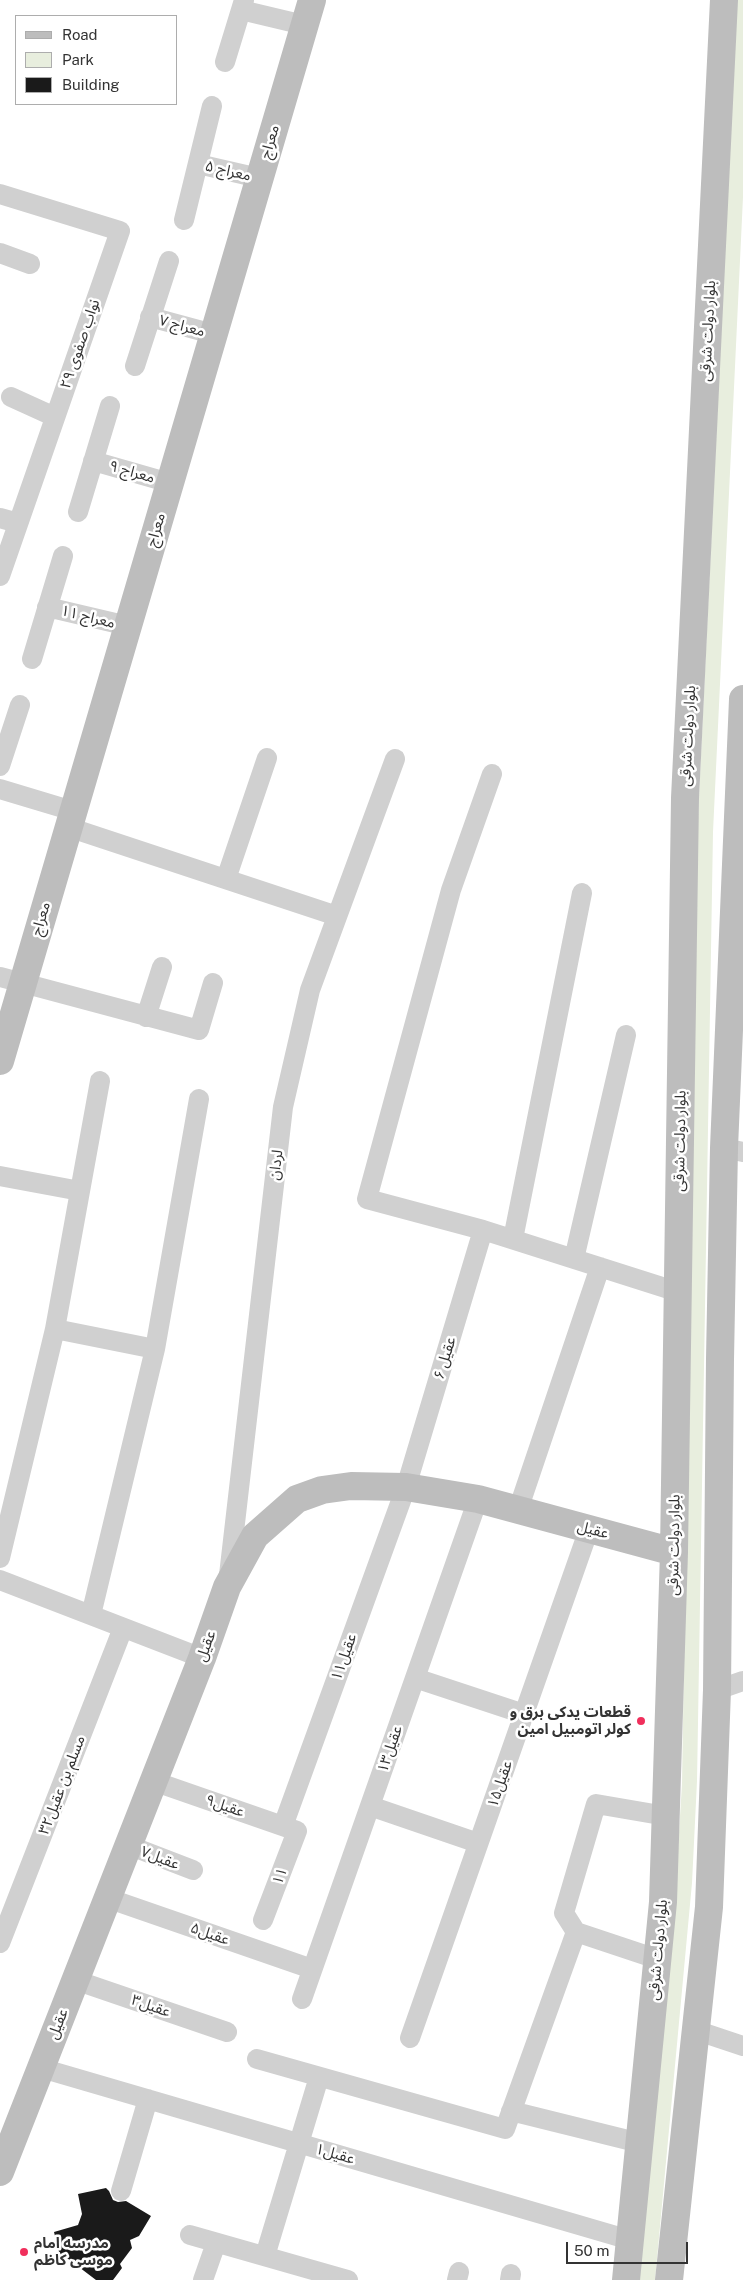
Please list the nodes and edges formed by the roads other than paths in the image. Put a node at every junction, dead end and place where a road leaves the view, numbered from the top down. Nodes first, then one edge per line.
1 (724, 0) edge
2 (242, 5) edge
3 (308, 13) edge
4 (225, 62) dead end
5 (212, 106) dead end
6 (198, 164) junction
7 (259, 178) junction
8 (0, 194) edge
9 (184, 220) dead end
10 (0, 253) edge
11 (169, 261) dead end
12 (30, 264) dead end
13 (150, 317) junction
14 (213, 334) junction
15 (135, 366) dead end
16 (11, 397) dead end
17 (110, 406) dead end
18 (55, 417) junction
19 (93, 461) junction
20 (170, 483) junction
21 (78, 512) dead end
22 (9, 520) edge
23 (62, 556) dead end
24 (0, 576) edge
25 (48, 607) junction
26 (128, 626) junction
27 (32, 659) dead end
28 (743, 699) edge
29 (20, 705) dead end
30 (267, 758) dead end
31 (395, 759) dead end
32 (0, 766) edge
33 (492, 774) dead end
34 (0, 789) edge
35 (71, 819) junction
36 (740, 826) edge
37 (226, 879) junction
38 (582, 893) dead end
39 (337, 916) junction
40 (162, 967) dead end
41 (11, 980) edge
42 (213, 983) dead end
43 (146, 1017) junction
44 (626, 1035) dead end
45 (0, 1061) edge
46 (100, 1081) dead end
47 (199, 1099) dead end
48 (734, 1150) edge
49 (0, 1176) edge
50 (80, 1191) junction
51 (483, 1230) junction
52 (513, 1239) junction
53 (574, 1259) junction
54 (600, 1267) junction
55 (678, 1292) junction
56 (54, 1329) junction
57 (155, 1349) junction
58 (406, 1487) junction
59 (478, 1499) junction
60 (518, 1510) junction
61 (589, 1529) junction
62 (674, 1552) junction
63 (0, 1558) edge
64 (1, 1585) edge
65 (228, 1587) junction
66 (91, 1615) junction
67 (123, 1628) junction
68 (202, 1658) junction
69 (415, 1678) junction
70 (743, 1681) edge
71 (717, 1690) junction
72 (524, 1714) junction
73 (153, 1781) junction
74 (370, 1806) junction
75 (666, 1816) junction
76 (290, 1829) junction
77 (478, 1844) junction
78 (128, 1845) junction
79 (193, 1870) dead end
80 (107, 1898) junction
81 (263, 1920) dead end
82 (576, 1932) junction
83 (0, 1943) edge
84 (657, 1959) junction
85 (312, 1969) junction
86 (75, 1980) junction
87 (302, 1999) dead end
88 (695, 2030) junction
89 (227, 2032) dead end
90 (410, 2038) dead end
91 (743, 2046) edge
92 (257, 2059) dead end
93 (41, 2068) junction
94 (319, 2077) junction
95 (148, 2099) junction
96 (511, 2111) junction
97 (299, 2143) junction
98 (640, 2143) junction
99 (0, 2172) edge
100 (120, 2191) dead end
101 (190, 2235) dead end
102 (630, 2240) junction
103 (216, 2242) junction
104 (265, 2256) junction
105 (203, 2280) edge
106 (348, 2280) edge
107 (626, 2280) edge
108 (669, 2280) edge

1 - 55 main road, بلوار دولت شرقی
2 - 3 street
2 - 4 street
3 - 7 main road, معراج
5 - 6 street
6 - 7 street, معراج ۵
6 - 9 street
7 - 14 main road, معراج
8 - 18 street, نواب صفوی ۲۹
10 - 12 street
11 - 13 street
13 - 14 street, معراج ۷
13 - 15 street
14 - 20 main road, معراج
16 - 18 street
17 - 19 street
18 - 22 street, نواب صفوی ۲۹
19 - 20 street, معراج ۹
19 - 21 street
20 - 26 main road, معراج
22 - 24 street, نواب صفوی ۲۹
23 - 25 street
25 - 26 street, معراج ۱۱
25 - 27 street
26 - 35 main road, معراج
28 - 36 main road
29 - 32 street
30 - 37 street
31 - 39 street, لردان
33 - 51 street
34 - 35 street
35 - 37 street
35 - 41 main road, معراج
36 - 48 main road
37 - 39 street
38 - 52 street
39 - 65 street, لردان
40 - 43 street
41 - 43 street
41 - 45 main road, معراج
42 - 43 street
44 - 53 street
46 - 50 street
47 - 57 street
48 - 71 main road
49 - 50 street
50 - 56 street
51 - 52 street
51 - 58 street, عقیل ۶
52 - 53 street
53 - 54 street
54 - 55 street
54 - 60 street
55 - 62 main road, بلوار دولت شرقی
56 - 57 street
56 - 63 street
57 - 66 street
58 - 59 main road, عقیل
58 - 65 main road, عقیل
58 - 76 street, عقیل۱۱
59 - 60 main road, عقیل
59 - 69 street, عقیل۱۳
60 - 61 main road, عقیل
61 - 62 main road, عقیل
61 - 72 street, عقیل۱۵
62 - 75 main road, بلوار دولت شرقی
64 - 66 street
65 - 68 main road, عقیل
66 - 67 street
67 - 68 street
67 - 83 street, مسلم بن عقیل۳۲
68 - 73 main road, عقیل
69 - 72 street
69 - 74 street, عقیل۱۳
70 - 71 street
71 - 88 main road
72 - 77 street, عقیل۱۵
73 - 76 street, عقیل۹
73 - 78 main road, عقیل
74 - 77 street
74 - 85 street, عقیل۱۳
75 - 82 street
75 - 84 main road, بلوار دولت شرقی
76 - 81 street, ۱۱
77 - 90 street, عقیل۱۵
78 - 79 street, عقیل۷
78 - 80 main road, عقیل
80 - 85 street, عقیل۵
80 - 86 main road, عقیل
82 - 84 street
82 - 96 street
84 - 98 main road, بلوار دولت شرقی
85 - 87 street, عقیل۱۳
86 - 89 street, عقیل۳
86 - 93 main road, عقیل
88 - 91 street
88 - 108 main road
92 - 94 street
93 - 95 street, عقیل۱
93 - 99 main road, عقیل
94 - 96 street
94 - 97 street
95 - 97 street, عقیل۱
95 - 100 street
96 - 98 street
97 - 102 street, عقیل۱
97 - 104 street
98 - 102 main road, بلوار دولت شرقی
101 - 103 street
102 - 107 main road, بلوار دولت شرقی
103 - 104 street
103 - 105 street
104 - 106 street

